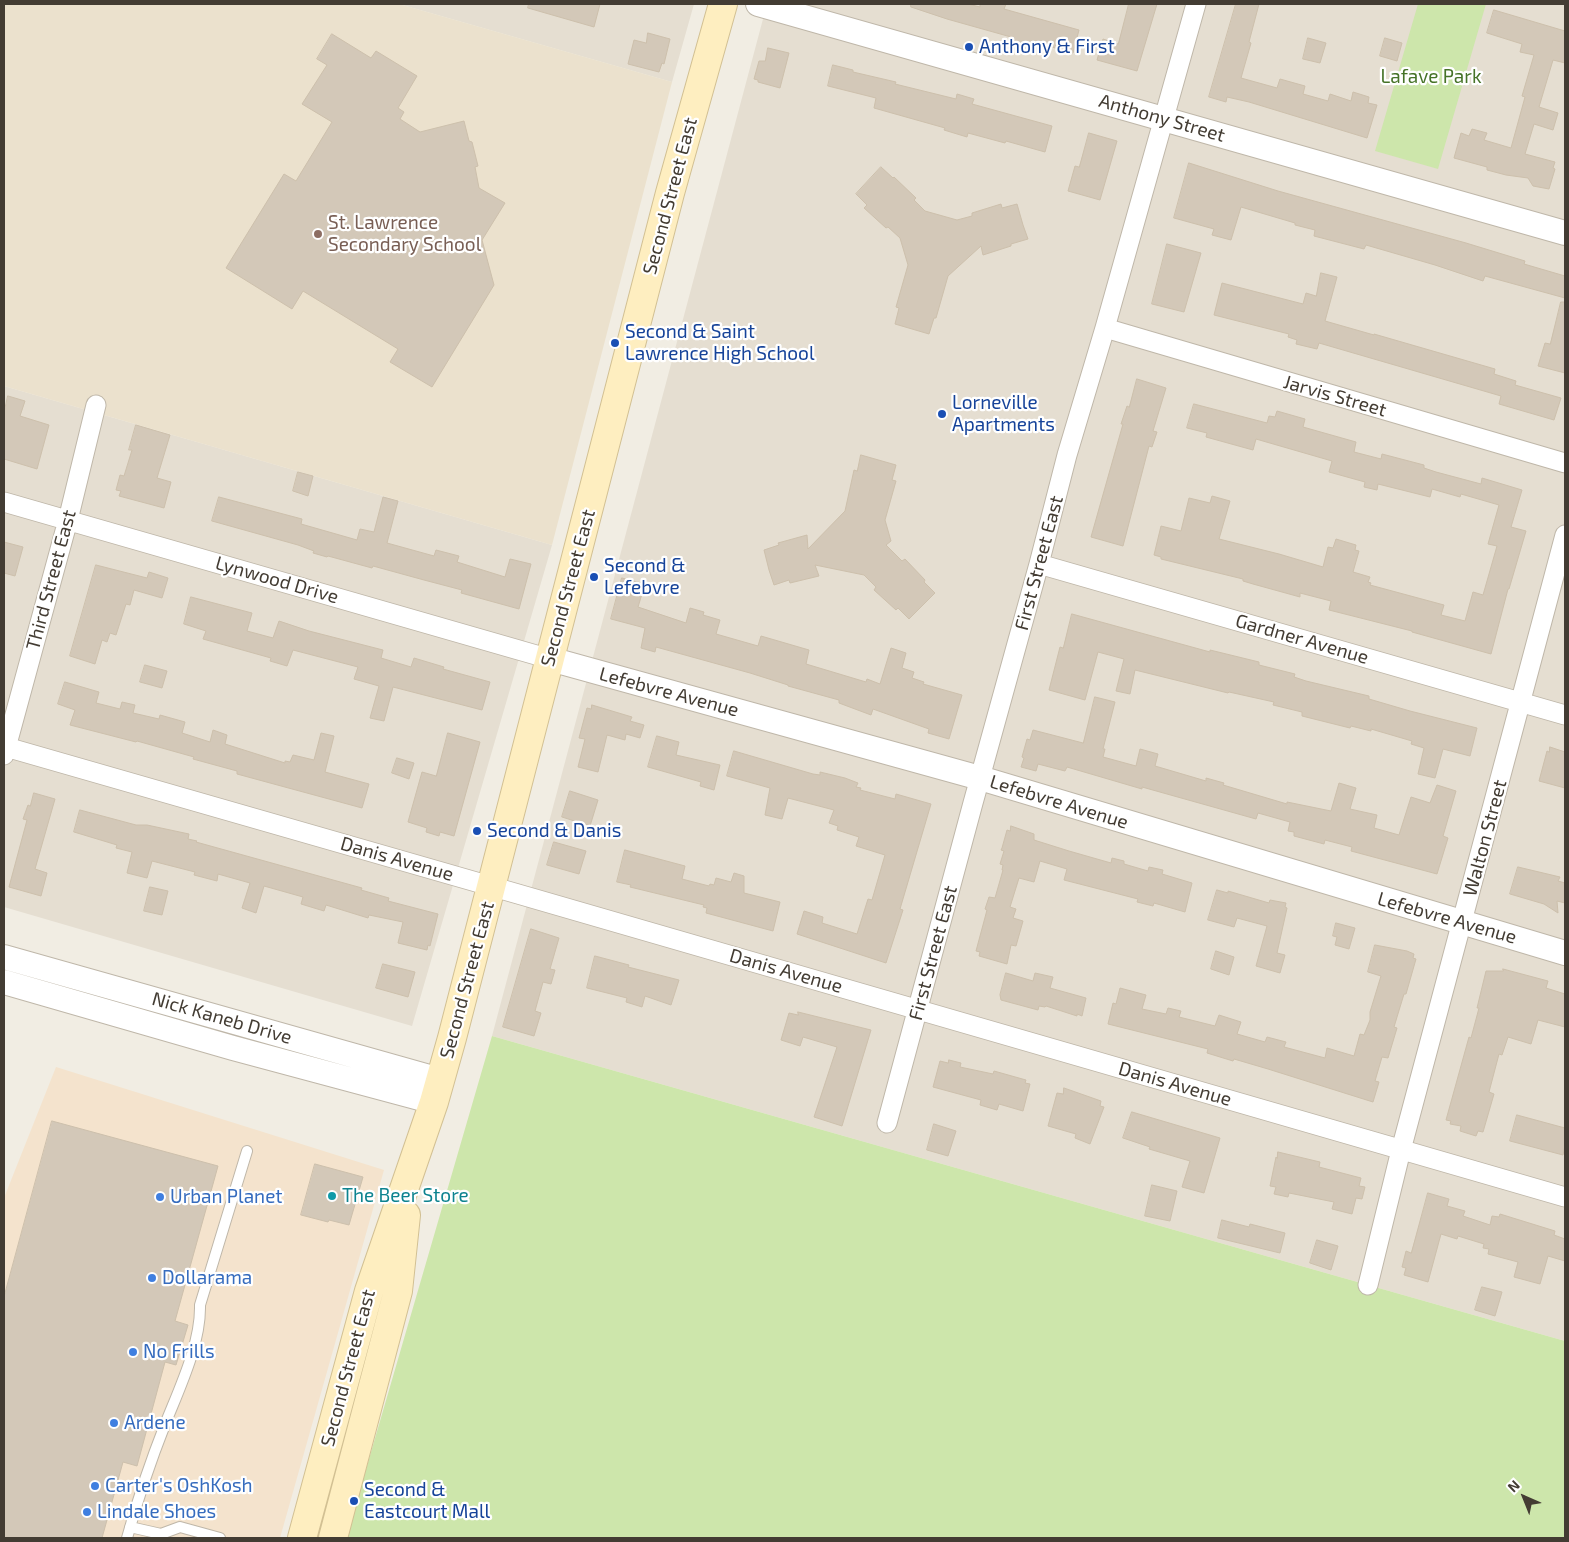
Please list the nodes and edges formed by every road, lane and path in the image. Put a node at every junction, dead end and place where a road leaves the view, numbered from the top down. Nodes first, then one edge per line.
1 (723, 4) edge
2 (758, 4) edge
3 (1196, 4) edge
4 (1164, 118) junction
5 (1565, 233) edge
6 (1105, 328) junction
7 (96, 405) dead end
8 (1565, 463) edge
9 (4, 502) edge
10 (68, 520) junction
11 (1565, 536) edge
12 (1039, 564) junction
13 (550, 659) junction
14 (1522, 702) junction
15 (1565, 715) edge
16 (5, 751) edge
17 (980, 778) junction
18 (492, 886) junction
19 (1462, 923) junction
20 (1565, 953) edge
21 (4, 956) edge
22 (4, 982) edge
23 (918, 1009) junction
24 (437, 1091) junction
25 (887, 1123) dead end
26 (1401, 1150) junction
27 (247, 1151) dead end
28 (410, 1171) junction
29 (1565, 1197) edge
30 (1368, 1285) dead end
31 (130, 1527) junction
32 (163, 1536) edge
33 (127, 1538) edge
34 (220, 1538) edge
35 (302, 1538) edge
36 (333, 1538) edge

1 - 13 main road, Second Street East
2 - 4 street, Anthony Street
3 - 4 street, First Street East
4 - 5 street, Anthony Street
4 - 6 street, First Street East
6 - 8 street, Jarvis Street
6 - 12 street, First Street East
7 - 10 street, Third Street East
9 - 10 street, Lynwood Drive
10 - 13 street, Lynwood Drive
10 - 16 street, Third Street East
11 - 14 street, Walton Street
12 - 14 street, Gardner Avenue
12 - 17 street, First Street East
13 - 17 street, Lefebvre Avenue
13 - 18 main road, Second Street East
14 - 15 street, Gardner Avenue
14 - 19 street, Walton Street
16 - 18 street, Danis Avenue
17 - 19 street, Lefebvre Avenue
17 - 23 street, First Street East
18 - 23 street, Danis Avenue
18 - 24 main road, Second Street East
19 - 20 street, Lefebvre Avenue
19 - 26 street, Walton Street
21 - 24 street, Nick Kaneb Drive
22 - 24 street, Nick Kaneb Drive
23 - 25 street, First Street East
23 - 26 street, Danis Avenue
24 - 28 main road, Second Street East
26 - 29 street, Danis Avenue
26 - 30 street, Walton Street
27 - 31 lane
28 - 35 main road, Second Street East
28 - 36 main road, Second Street East
31 - 32 lane
31 - 33 lane
32 - 34 lane

